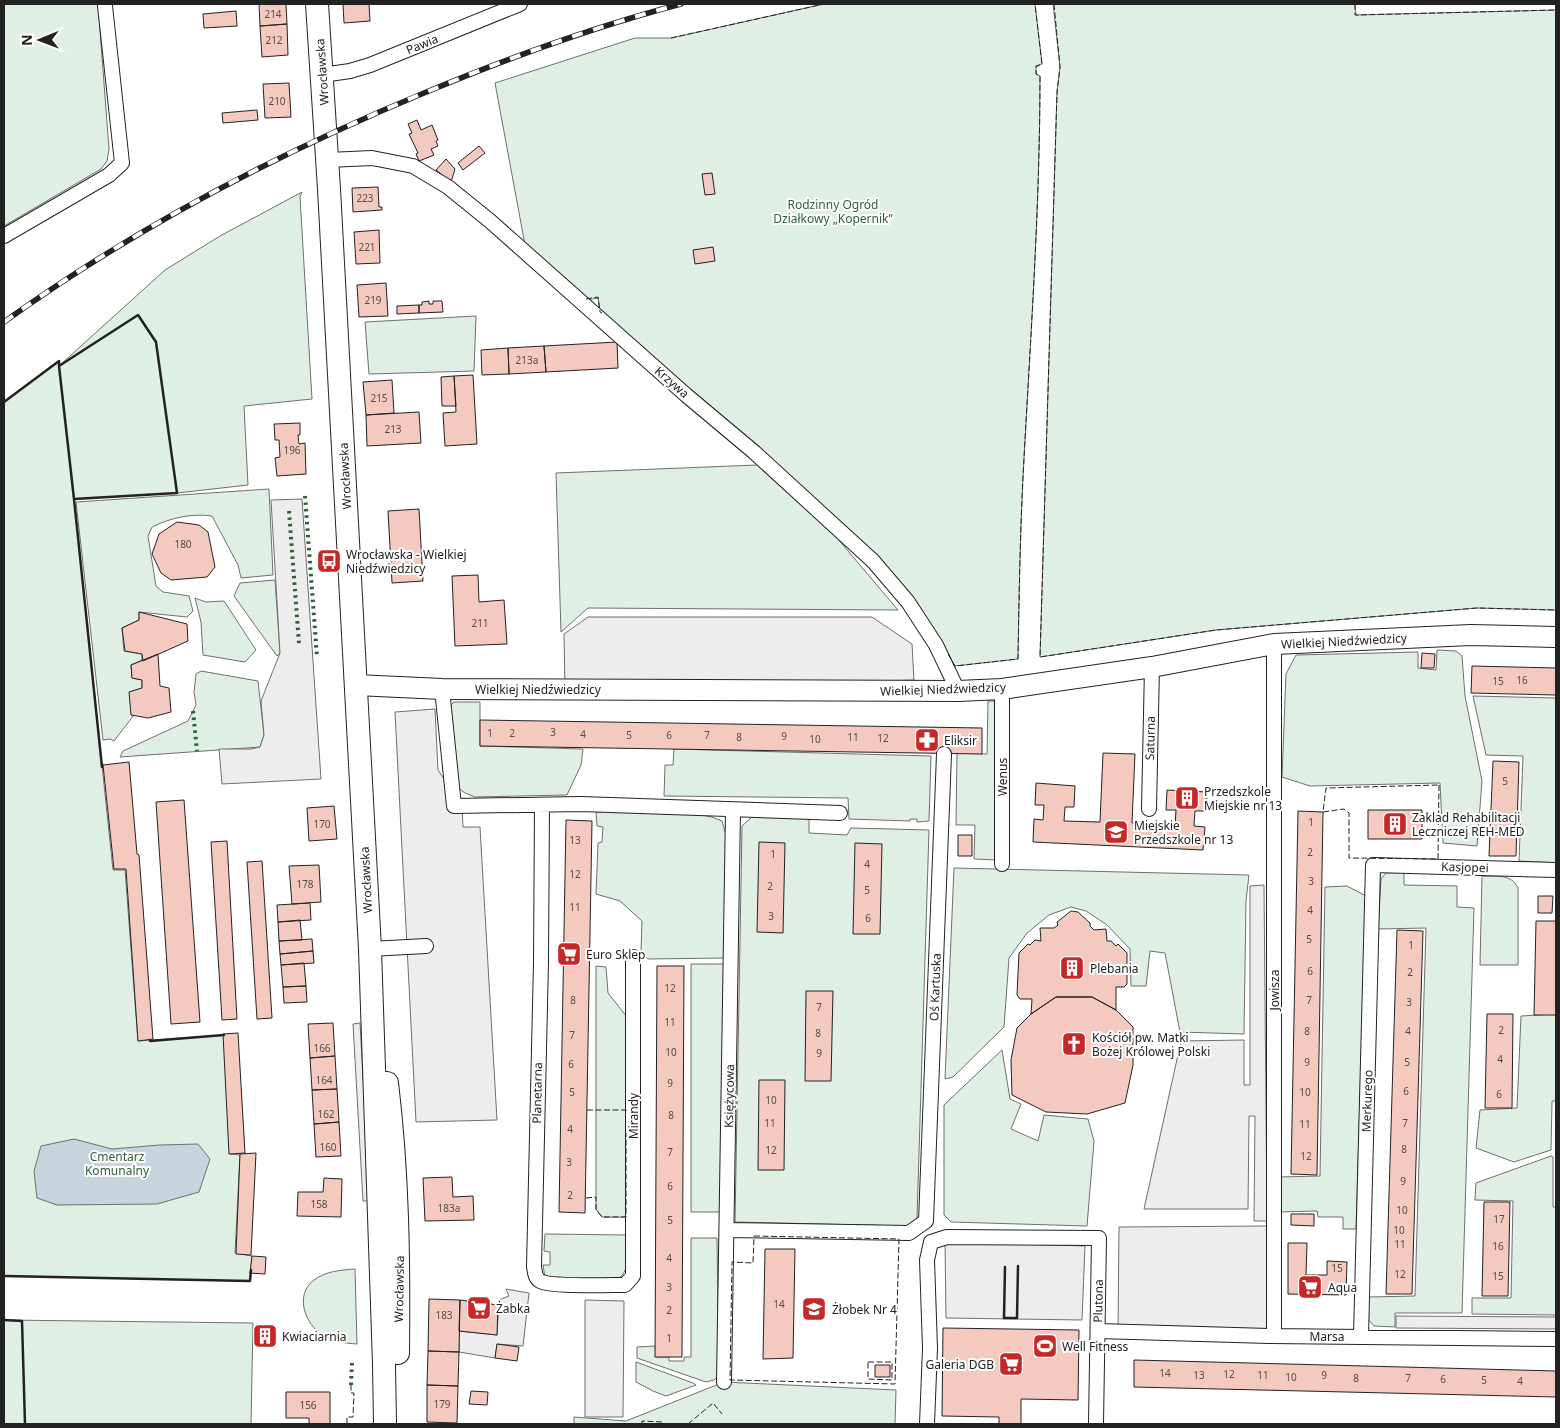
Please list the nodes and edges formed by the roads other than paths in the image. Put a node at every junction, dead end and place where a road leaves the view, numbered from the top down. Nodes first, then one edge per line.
1 (317, 4) edge
2 (520, 4) edge
3 (105, 6) dead end
4 (322, 75) junction
5 (328, 160) junction
6 (4, 236) edge
7 (1556, 637) edge
8 (1274, 644) junction
9 (1152, 667) junction
10 (356, 685) junction
11 (442, 689) junction
12 (1002, 689) junction
13 (958, 691) junction
14 (944, 754) dead end
15 (542, 805) junction
16 (1149, 809) dead end
17 (733, 810) junction
18 (840, 813) dead end
19 (1002, 864) dead end
20 (1373, 865) joint
21 (1556, 870) edge
22 (426, 946) dead end
23 (370, 948) junction
24 (633, 957) dead end
25 (727, 1230) junction
26 (633, 1276) joint
27 (1098, 1331) junction
28 (1274, 1336) junction
29 (1361, 1336) junction
30 (1556, 1339) edge
31 (724, 1382) dead end
32 (385, 1422) edge
33 (927, 1424) edge
34 (1096, 1424) edge

1 - 4 main road, Wrocławska
2 - 4 street, Pawia
3 - 6 street
4 - 5 main road, Wrocławska
5 - 10 main road, Wrocławska
5 - 13 street, Krzywa
7 - 8 street, Wielkiej Niedźwiedzicy
8 - 9 street, Wielkiej Niedźwiedzicy
8 - 28 street, Jowisza
9 - 12 street, Wielkiej Niedźwiedzicy
9 - 16 street, Saturna
10 - 11 street, Wielkiej Niedźwiedzicy
10 - 23 main road, Wrocławska
11 - 13 street, Wielkiej Niedźwiedzicy
11 - 15 street
12 - 13 street, Wielkiej Niedźwiedzicy
12 - 19 street, Wenus
14 - 25 street, Oś Kartuska
15 - 17 street
15 - 26 street, Planetarna
17 - 18 street
17 - 25 street, Księżycowa
20 - 21 street, Kasjopei
20 - 29 street, Merkurego
22 - 23 street
23 - 32 main road, Wrocławska
24 - 26 street, Mirandy
25 - 31 street, Księżycowa
27 - 28 street, Marsa
27 - 33 street, Plutona
27 - 34 street, Plutona
28 - 29 street, Marsa
29 - 30 street, Marsa

